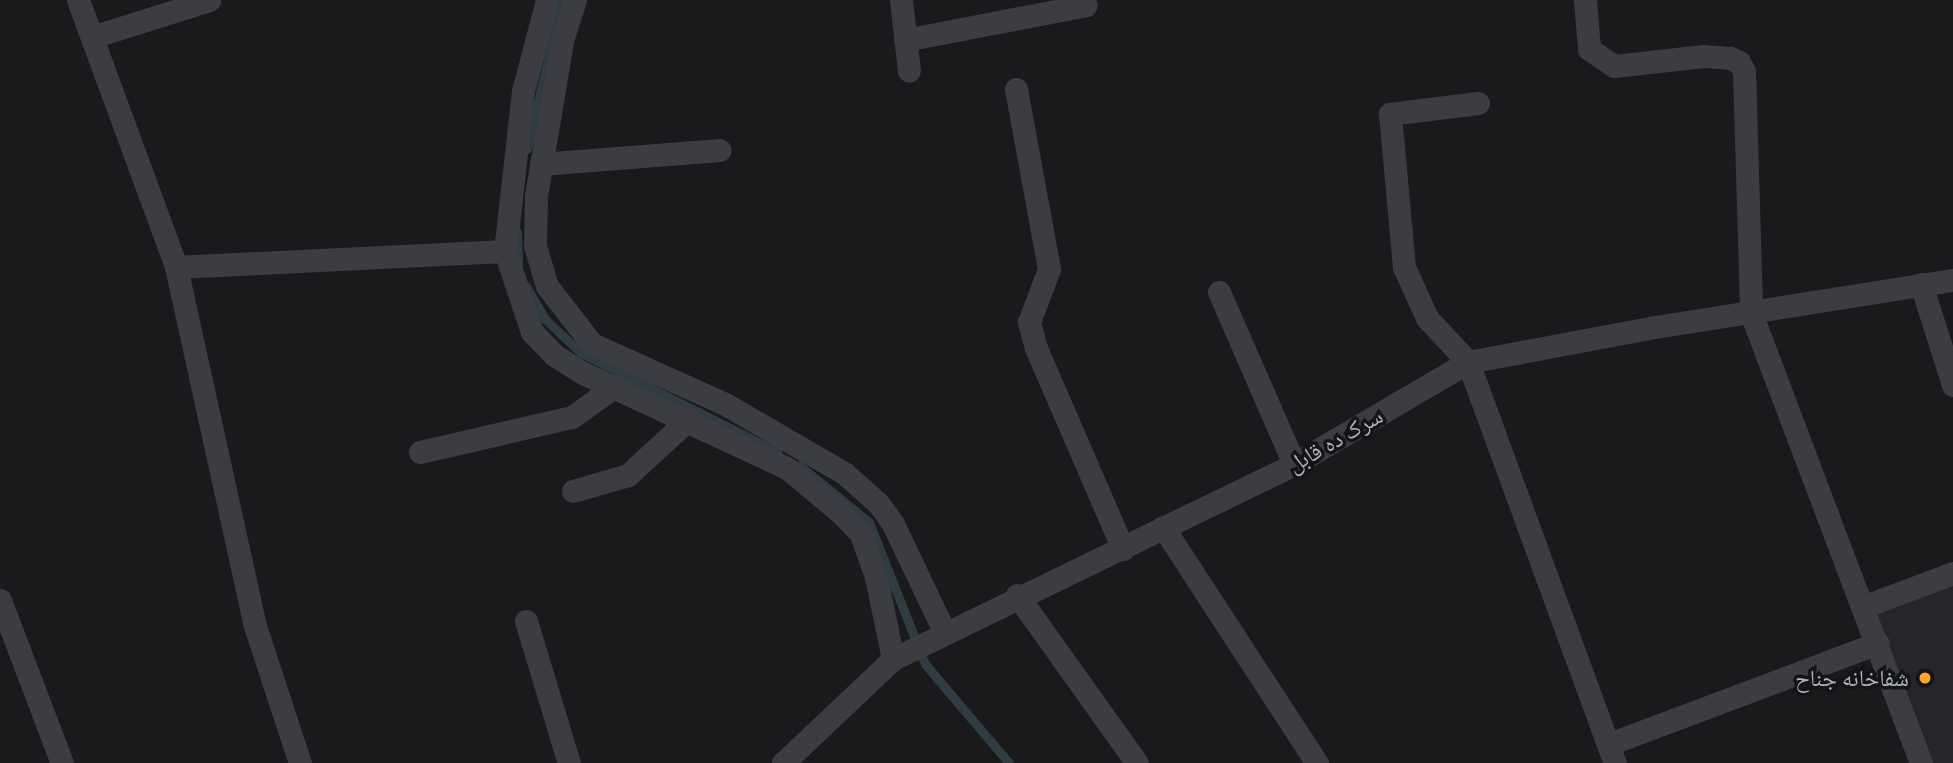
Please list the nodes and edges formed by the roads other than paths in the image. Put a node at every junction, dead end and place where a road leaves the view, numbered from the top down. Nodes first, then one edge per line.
1 (78, 0) edge
2 (209, 0) edge
3 (547, 0) edge
4 (575, 0) edge
5 (901, 0) edge
6 (1585, 0) edge
7 (1086, 5) dead end
8 (92, 37) junction
9 (905, 40) junction
10 (909, 71) dead end
11 (1016, 89) dead end
12 (1478, 103) dead end
13 (719, 149) dead end
14 (541, 164) junction
15 (505, 251) junction
16 (176, 267) junction
17 (1953, 280) edge
18 (1921, 284) junction
19 (1219, 292) dead end
20 (1751, 313) junction
21 (1468, 362) junction
22 (1953, 384) edge
23 (615, 386) junction
24 (689, 419) junction
25 (421, 452) dead end
26 (1294, 464) junction
27 (573, 491) dead end
28 (1163, 527) junction
29 (1123, 549) junction
30 (1953, 573) edge
31 (1017, 595) junction
32 (0, 600) edge
33 (1866, 606) junction
34 (526, 621) dead end
35 (944, 631) junction
36 (1878, 643) junction
37 (893, 659) junction
38 (1612, 754) edge
39 (62, 763) edge
40 (300, 763) edge
41 (569, 763) edge
42 (783, 763) edge
43 (1136, 763) edge
44 (1317, 763) edge
45 (1921, 763) edge

1 - 8 street
2 - 8 street
3 - 15 street
4 - 14 street
5 - 9 street
6 - 20 street
7 - 9 street
8 - 16 street
9 - 10 street
11 - 29 street
12 - 21 street
13 - 14 street
14 - 35 street
15 - 16 street
15 - 23 street
16 - 40 street
17 - 18 street, سرک ده قابل
18 - 20 street, سرک ده قابل
18 - 22 street
19 - 26 street
20 - 21 street, سرک ده قابل
20 - 33 street
21 - 26 street, سرک ده قابل
21 - 38 street
23 - 24 street
23 - 25 street
24 - 27 street
24 - 37 street
26 - 28 street, سرک ده قابل
28 - 29 street, سرک ده قابل
28 - 44 street
29 - 31 street, سرک ده قابل
30 - 33 street
31 - 35 street, سرک ده قابل
31 - 43 street
32 - 39 street
33 - 36 street
34 - 41 street
35 - 37 street, سرک ده قابل
36 - 38 street
36 - 45 street
37 - 42 street, سرک ده قابل

